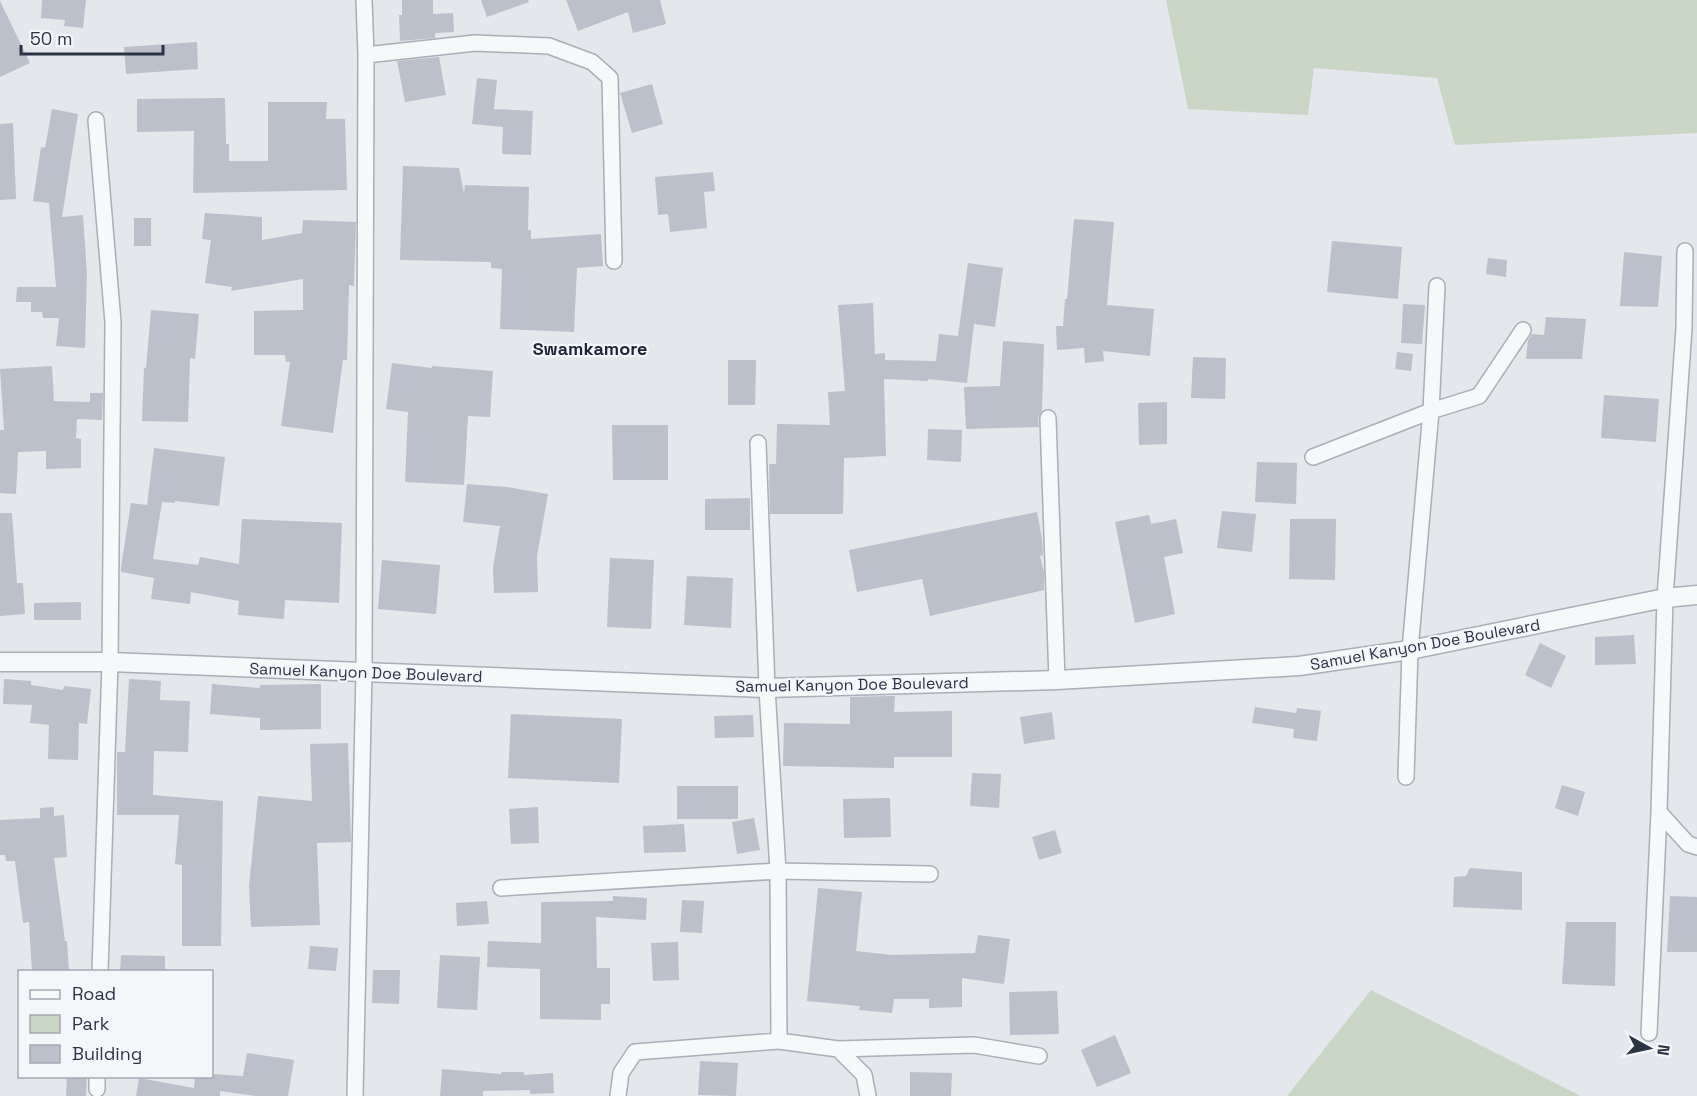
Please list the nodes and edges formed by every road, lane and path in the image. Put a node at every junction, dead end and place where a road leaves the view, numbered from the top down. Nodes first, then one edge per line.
1 (364, 0) edge
2 (366, 55) junction
3 (96, 120) dead end
4 (1685, 251) dead end
5 (614, 261) dead end
6 (1437, 286) dead end
7 (1523, 330) dead end
8 (1431, 411) junction
9 (1048, 418) dead end
10 (758, 443) dead end
11 (1313, 457) dead end
12 (1697, 595) edge
13 (1665, 598) junction
14 (1410, 650) junction
15 (0, 662) edge
16 (110, 662) junction
17 (364, 671) junction
18 (1057, 680) junction
19 (767, 688) junction
20 (1406, 777) dead end
21 (1659, 812) junction
22 (1697, 847) edge
23 (778, 871) junction
24 (930, 874) dead end
25 (501, 888) dead end
26 (100, 970) edge
27 (1649, 1033) dead end
28 (779, 1041) junction
29 (838, 1049) junction
30 (1039, 1056) dead end
31 (355, 1096) edge
32 (618, 1096) edge
33 (868, 1096) edge

1 - 2 street
2 - 5 street
2 - 17 street
3 - 16 street
4 - 13 street
6 - 8 street
7 - 8 street
8 - 11 street
8 - 14 street
9 - 18 street
10 - 19 street
12 - 13 street, Samuel Kanyon Doe Boulevard
13 - 14 street, Samuel Kanyon Doe Boulevard
13 - 21 street
14 - 18 street, Samuel Kanyon Doe Boulevard
14 - 20 street
15 - 16 street, Samuel Kanyon Doe Boulevard
16 - 17 street, Samuel Kanyon Doe Boulevard
16 - 26 street
17 - 19 street, Samuel Kanyon Doe Boulevard
17 - 31 street
18 - 19 street, Samuel Kanyon Doe Boulevard
19 - 23 street
21 - 22 street
21 - 27 street
23 - 24 street
23 - 25 street
23 - 28 street
28 - 29 street
28 - 32 street
29 - 30 street
29 - 33 street

